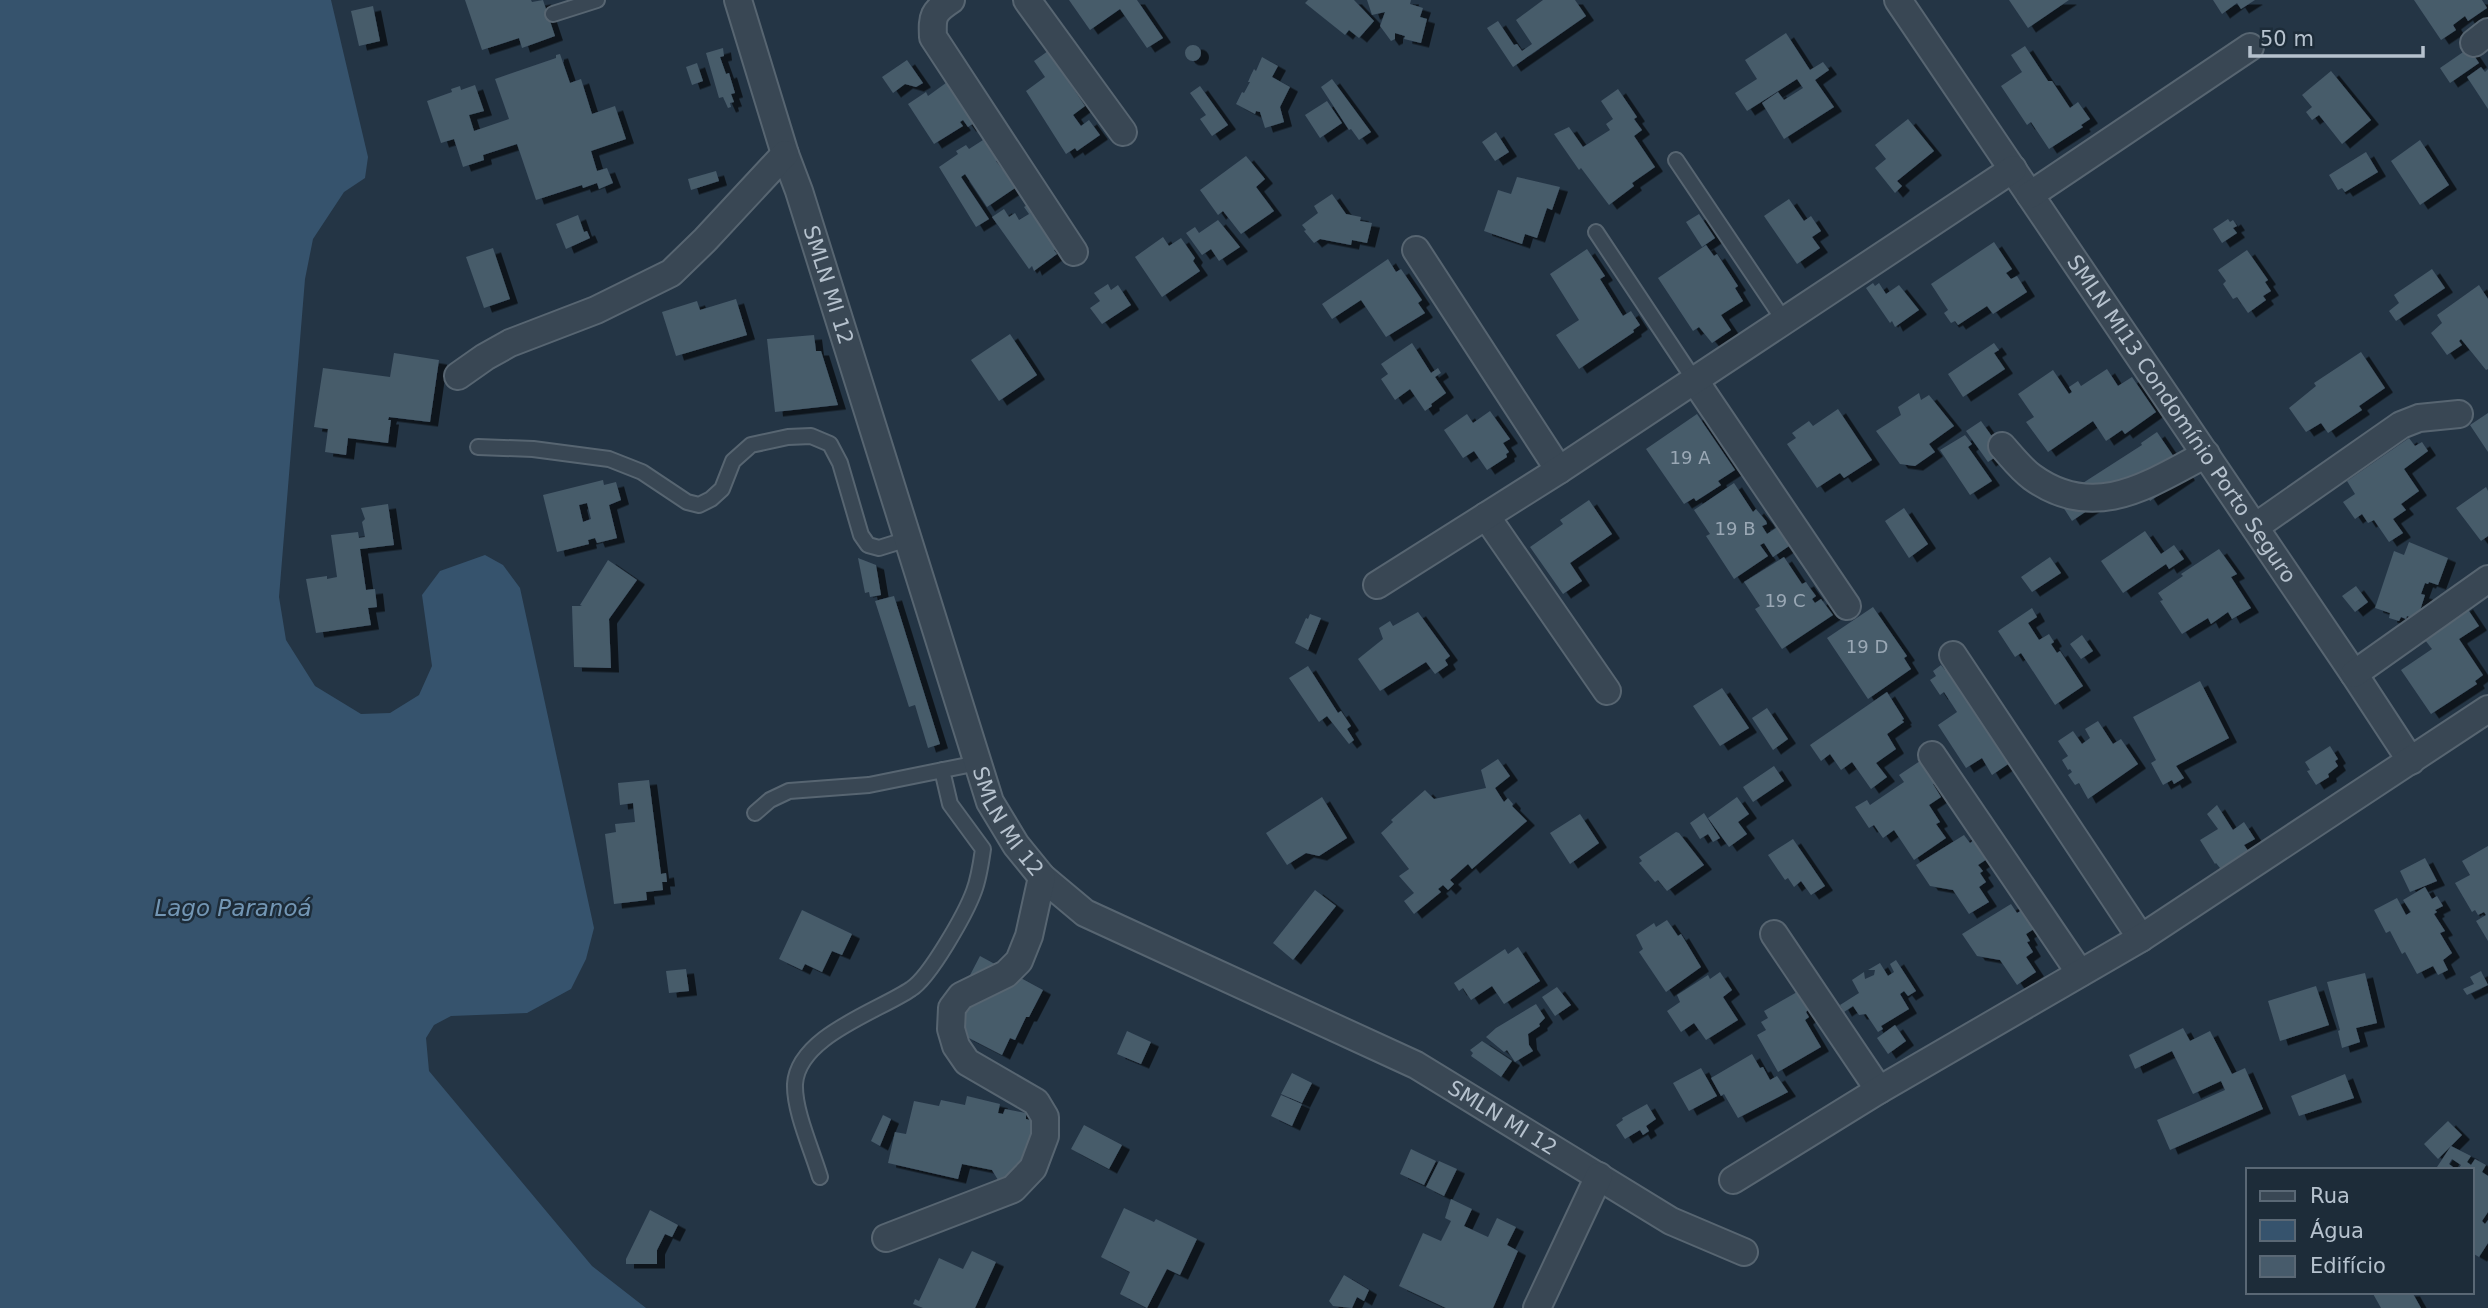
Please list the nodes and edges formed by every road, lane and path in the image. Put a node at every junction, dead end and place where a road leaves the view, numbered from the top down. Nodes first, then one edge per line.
1 (597, 0) edge
2 (738, 0) edge
3 (951, 0) edge
4 (1027, 0) edge
5 (1898, 0) edge
6 (553, 14) dead end
7 (2250, 47) dead end
8 (1123, 132) dead end
9 (785, 154) junction
10 (1676, 160) dead end
11 (2013, 169) junction
12 (2030, 195) junction
13 (1596, 232) dead end
14 (1416, 250) dead end
15 (1074, 252) dead end
16 (1785, 322) junction
17 (458, 376) dead end
18 (1695, 382) junction
19 (2459, 414) dead end
20 (2002, 446) dead end
21 (478, 447) dead end
22 (2206, 454) junction
23 (1559, 470) junction
24 (1486, 516) junction
25 (2255, 527) junction
26 (908, 539) junction
27 (2488, 579) edge
28 (1377, 585) dead end
29 (1847, 606) dead end
30 (1953, 655) dead end
31 (2354, 674) junction
32 (1607, 691) dead end
33 (2488, 709) edge
34 (1932, 755) dead end
35 (2411, 761) junction
36 (978, 763) junction
37 (942, 770) junction
38 (755, 813) dead end
39 (1042, 877) junction
40 (1774, 934) dead end
41 (2141, 938) junction
42 (2080, 973) junction
43 (1879, 1090) junction
44 (1599, 1176) junction
45 (820, 1177) dead end
46 (1733, 1180) dead end
47 (886, 1238) dead end
48 (1744, 1252) dead end
49 (1537, 1308) edge

1 - 6 lane
2 - 9 street, SMLN MI 12
3 - 15 street
4 - 8 street
5 - 11 street, SMLN MI13 Condomínio Porto Seguro
7 - 12 street
9 - 17 street
9 - 26 street, SMLN MI 12
10 - 16 lane
11 - 12 street, SMLN MI13 Condomínio Porto Seguro
11 - 16 street
12 - 22 street, SMLN MI13 Condomínio Porto Seguro
13 - 18 lane
14 - 23 street
16 - 18 street
18 - 23 street
18 - 29 street
19 - 25 street
20 - 22 street
21 - 26 lane
22 - 25 street, SMLN MI13 Condomínio Porto Seguro
23 - 24 street
24 - 28 street
24 - 32 street
25 - 31 street, SMLN MI13 Condomínio Porto Seguro
26 - 36 street, SMLN MI 12
27 - 31 street
30 - 41 street
31 - 35 street, SMLN MI13 Condomínio Porto Seguro
33 - 35 street
34 - 42 street
35 - 41 street
36 - 37 lane
36 - 39 street, SMLN MI 12
37 - 38 lane
37 - 45 lane
39 - 44 street, SMLN MI 12
39 - 47 street
40 - 43 street
41 - 42 street
42 - 43 street
43 - 46 street
44 - 48 street, SMLN MI 12
44 - 49 street

